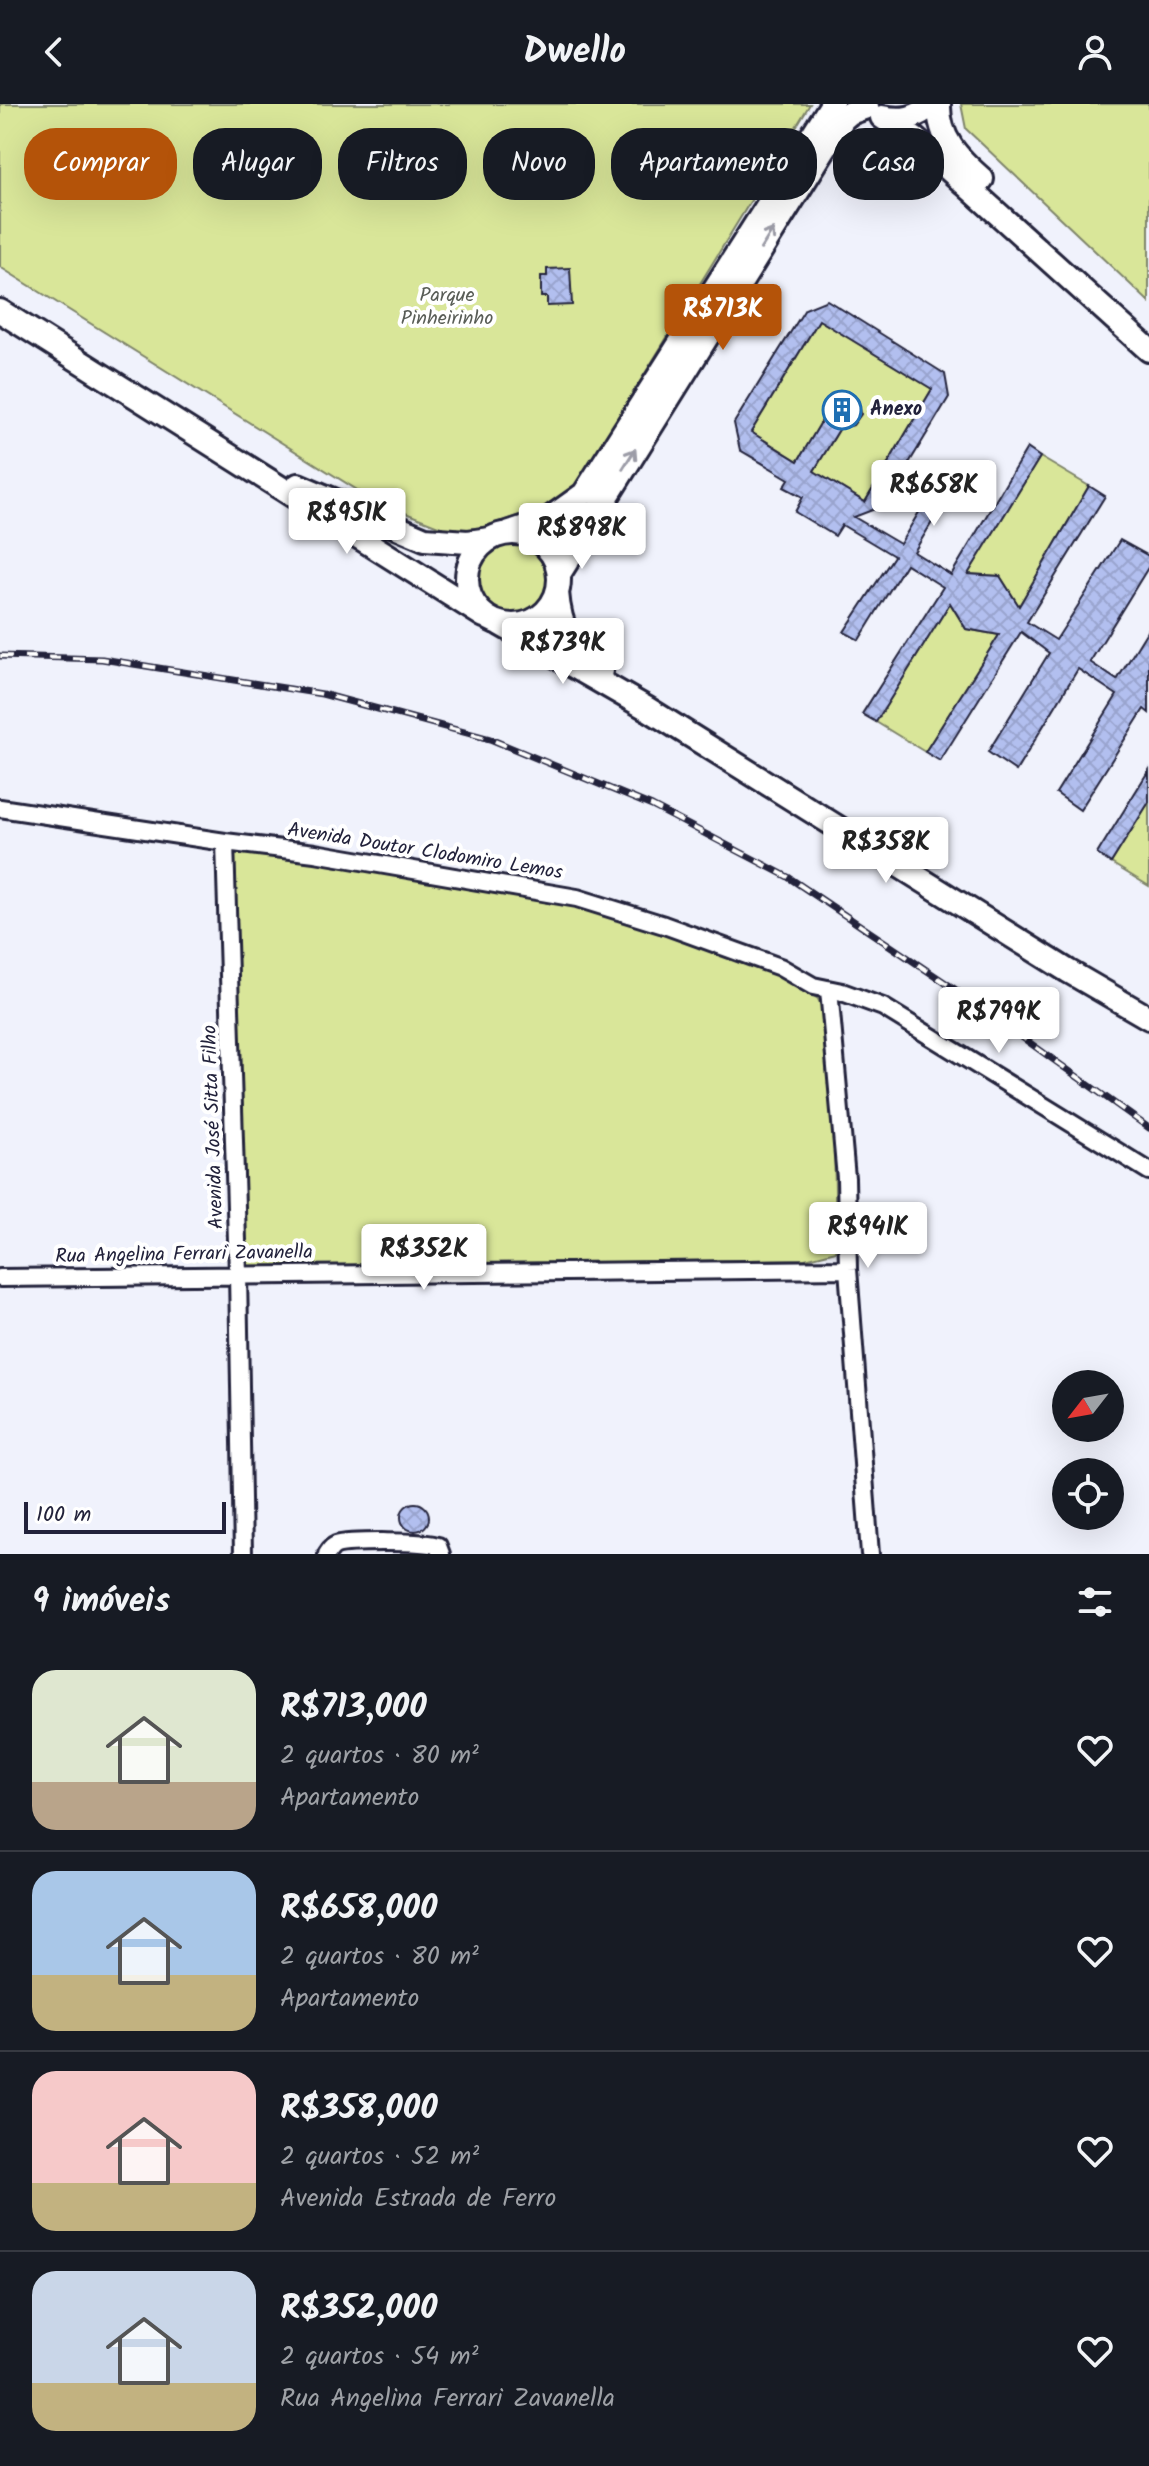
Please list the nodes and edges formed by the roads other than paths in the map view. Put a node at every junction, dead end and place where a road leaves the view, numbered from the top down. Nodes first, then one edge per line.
1 (832, 104) edge
2 (932, 104) edge
3 (939, 104) edge
4 (871, 109) edge
5 (0, 311) edge
6 (1149, 330) edge
7 (1149, 350) edge
8 (234, 457) junction
9 (498, 536) junction
10 (558, 583) junction
11 (492, 620) junction
12 (648, 709) junction
13 (0, 808) edge
14 (225, 842) junction
15 (829, 990) junction
16 (1149, 1018) edge
17 (1149, 1171) edge
18 (848, 1269) junction
19 (238, 1274) junction
20 (0, 1278) edge
21 (243, 1554) edge
22 (327, 1554) edge
23 (441, 1554) edge
24 (870, 1554) edge

1 - 9 main road
2 - 4 main road
3 - 6 main road
4 - 7 main road
10 -> 4 main road
5 - 8 main road
8 - 9 main road
8 - 11 main road
9 - 10 main road
9 - 11 main road
10 - 11 main road
10 - 12 main road
11 - 12 main road
12 - 16 main road
13 - 14 street, Avenida Doutor Clodomiro Lemos
14 - 15 street, Avenida Doutor Clodomiro Lemos
14 - 19 street, Avenida José Sitta Filho
15 - 17 street, Avenida Doutor Clodomiro Lemos
15 - 18 street
18 - 19 street, Rua Angelina Ferrari Zavanella
18 - 24 street
19 - 20 street, Rua Angelina Ferrari Zavanella
19 - 21 street, Avenida José Sitta Filho
22 - 23 street

